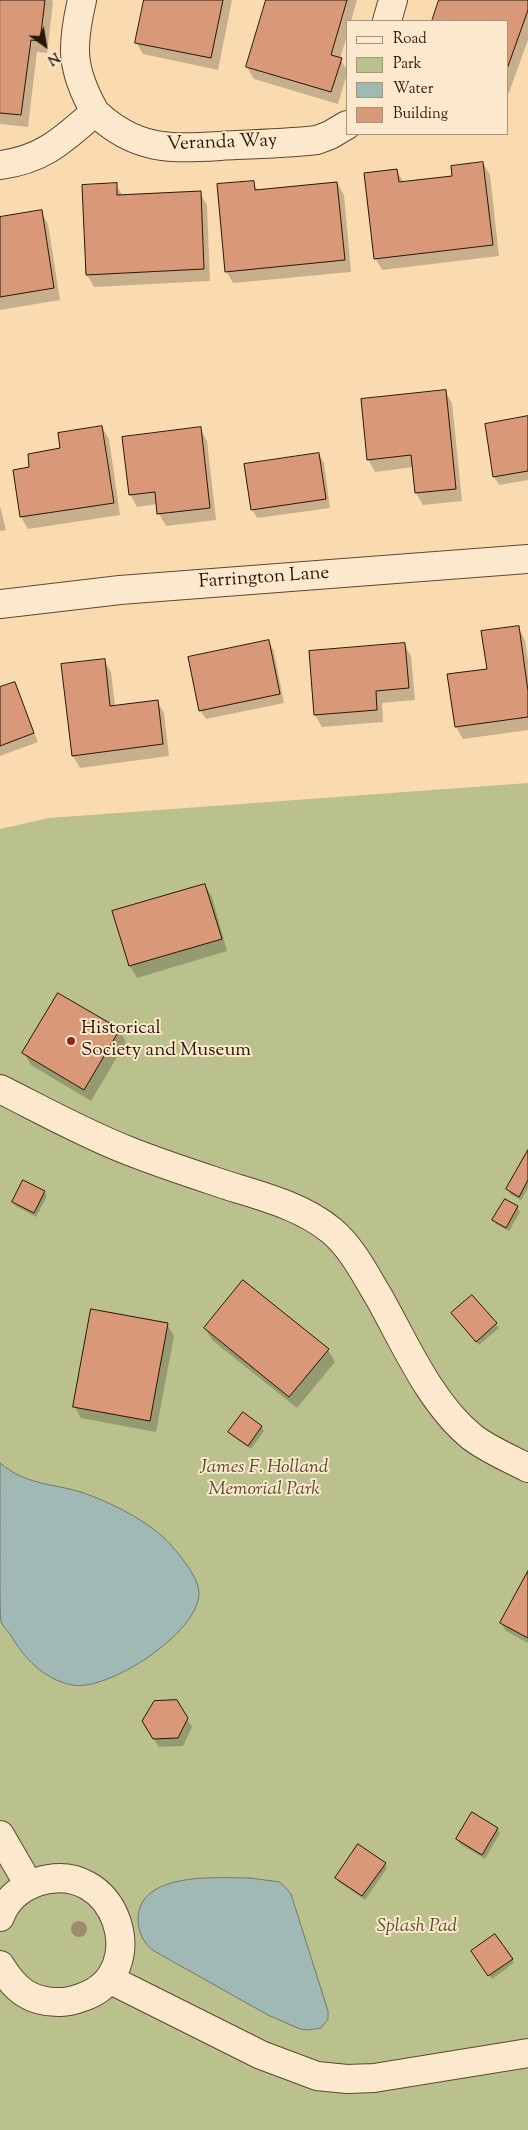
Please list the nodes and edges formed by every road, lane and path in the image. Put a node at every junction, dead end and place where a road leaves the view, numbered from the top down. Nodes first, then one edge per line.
1 (82, 0) edge
2 (392, 0) edge
3 (387, 20) edge
4 (95, 112) junction
5 (346, 126) edge
6 (0, 164) edge
7 (528, 559) edge
8 (0, 604) edge
9 (0, 1089) edge
10 (528, 1468) edge
11 (0, 1835) edge
12 (29, 1885) junction
13 (0, 1917) edge
14 (0, 1966) edge
15 (109, 1979) junction
16 (528, 2052) edge

1 - 4 street
2 - 3 street
4 - 5 street, Veranda Way
4 - 6 street
7 - 8 street, Farrington Lane
9 - 10 street
11 - 12 street
12 - 13 street
12 - 15 street
14 - 15 street
15 - 16 street

